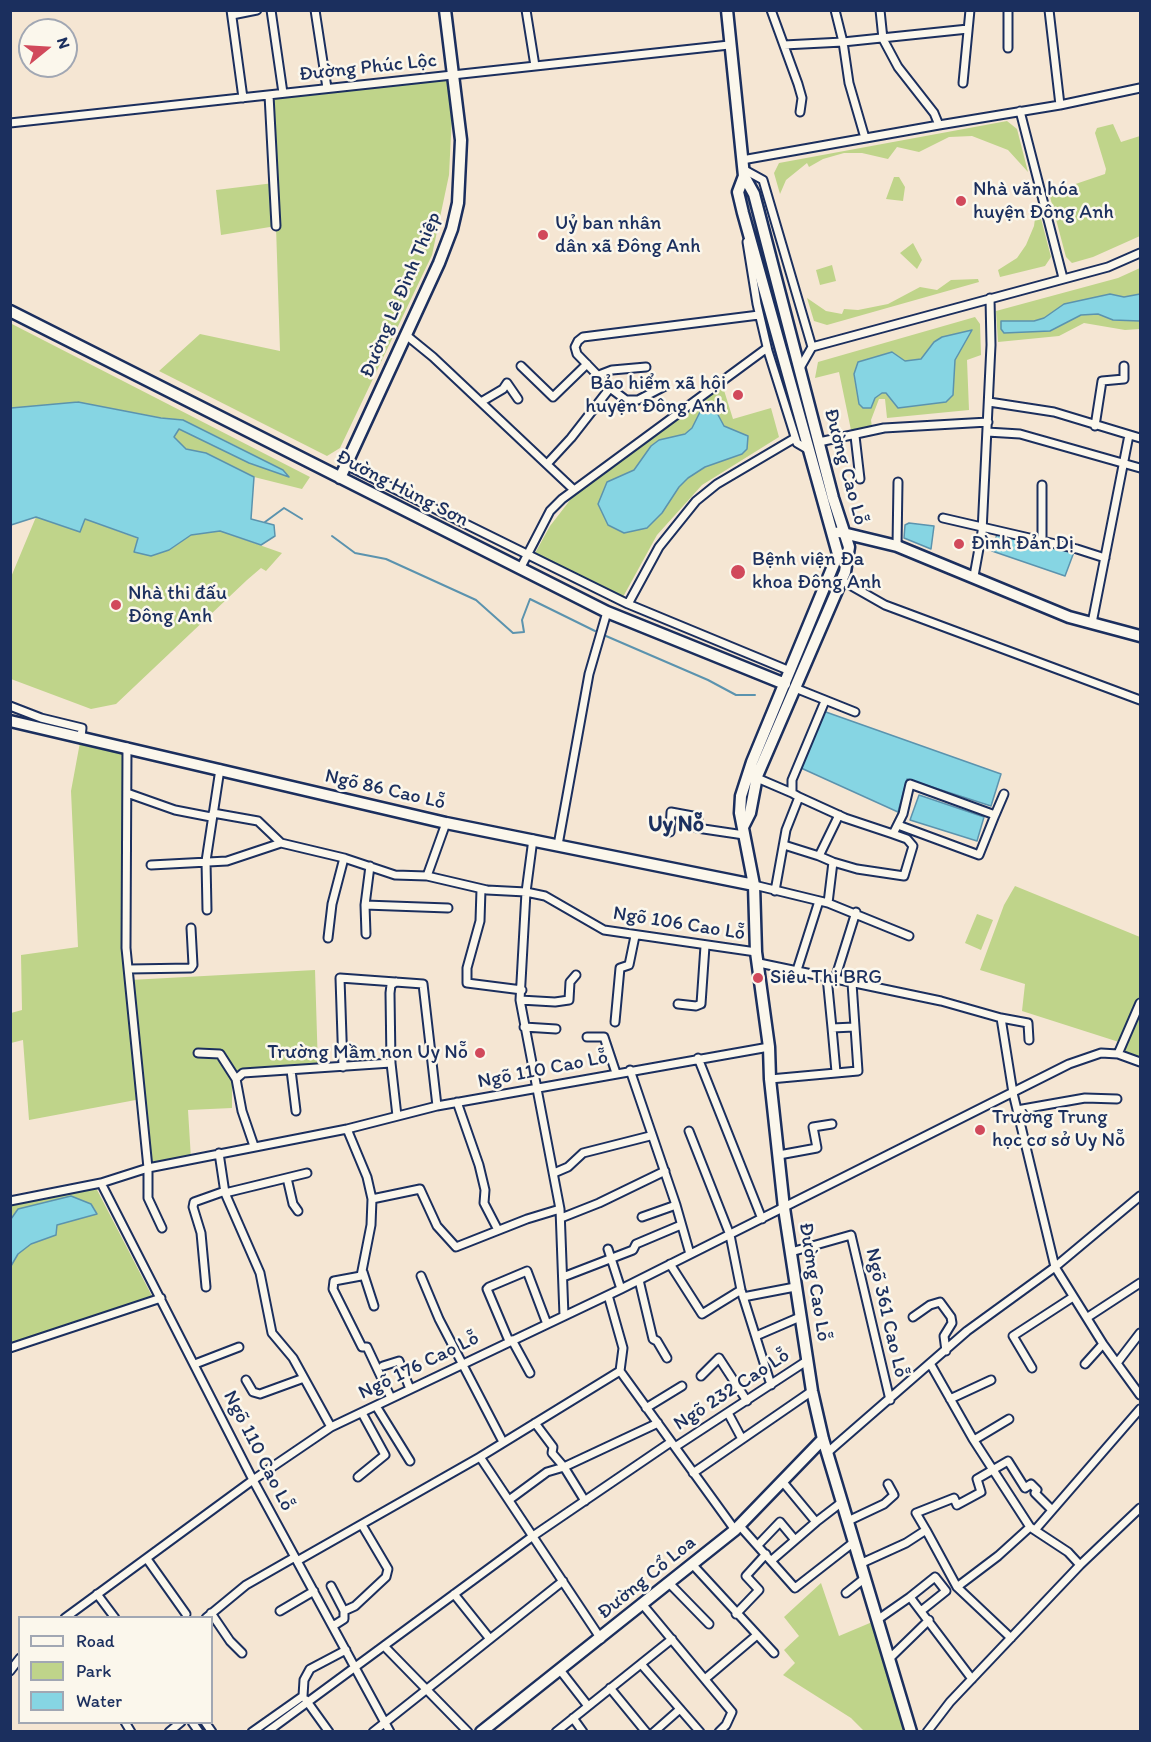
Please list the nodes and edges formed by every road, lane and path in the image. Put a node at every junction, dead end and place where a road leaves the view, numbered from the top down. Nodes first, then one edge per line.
1 (257, 10) edge
2 (271, 10) edge
3 (315, 10) edge
4 (445, 10) edge
5 (526, 10) edge
6 (727, 10) edge
7 (771, 10) edge
8 (835, 10) edge
9 (880, 10) edge
10 (969, 10) edge
11 (1008, 10) edge
12 (1049, 10) edge
13 (231, 13) edge
14 (968, 29) junction
15 (883, 39) junction
16 (843, 42) junction
17 (729, 45) junction
18 (784, 45) junction
19 (1008, 48) dead end
20 (535, 66) junction
21 (454, 75) junction
22 (963, 83) dead end
23 (327, 88) junction
24 (1140, 88) edge
25 (283, 93) junction
26 (269, 95) junction
27 (243, 98) junction
28 (1060, 105) junction
29 (1020, 111) junction
30 (800, 112) dead end
31 (10, 123) edge
32 (939, 124) junction
33 (865, 138) junction
34 (743, 168) junction
35 (743, 213) junction
36 (276, 226) dead end
37 (1140, 253) edge
38 (1063, 278) junction
39 (990, 298) junction
40 (10, 311) edge
41 (759, 315) junction
42 (406, 335) junction
43 (812, 347) junction
44 (767, 348) junction
45 (587, 364) junction
46 (521, 366) dead end
47 (1124, 366) dead end
48 (646, 368) dead end
49 (800, 368) junction
50 (599, 375) junction
51 (784, 384) junction
52 (665, 386) dead end
53 (610, 388) junction
54 (518, 399) dead end
55 (481, 402) junction
56 (989, 402) junction
57 (988, 422) junction
58 (1095, 426) junction
59 (987, 432) junction
60 (1130, 435) junction
61 (855, 436) junction
62 (795, 438) junction
63 (1140, 438) edge
64 (819, 442) junction
65 (809, 450) junction
66 (1124, 463) junction
67 (547, 464) junction
68 (346, 465) junction
69 (1140, 468) edge
70 (340, 478) junction
71 (860, 479) dead end
72 (898, 482) dead end
73 (1042, 485) dead end
74 (573, 489) junction
75 (944, 518) dead end
76 (982, 529) junction
77 (838, 532) junction
78 (1042, 540) junction
79 (897, 546) junction
80 (527, 556) junction
81 (1105, 558) junction
82 (520, 569) junction
83 (974, 576) junction
84 (841, 580) junction
85 (628, 604) junction
86 (606, 612) junction
87 (1092, 623) junction
88 (1140, 636) edge
89 (790, 671) junction
90 (790, 686) junction
91 (1140, 700) edge
92 (825, 701) junction
93 (10, 706) edge
94 (855, 712) dead end
95 (10, 721) edge
96 (81, 737) junction
97 (127, 747) junction
98 (220, 769) junction
99 (757, 778) junction
100 (127, 793) junction
101 (1004, 794) dead end
102 (796, 795) junction
103 (212, 815) junction
104 (995, 815) junction
105 (839, 816) junction
106 (446, 823) junction
107 (898, 825) junction
108 (744, 831) junction
109 (670, 832) dead end
110 (892, 834) junction
111 (533, 839) junction
112 (281, 843) junction
113 (558, 845) junction
114 (784, 845) junction
115 (819, 856) junction
116 (344, 858) junction
117 (206, 861) junction
118 (834, 862) junction
119 (151, 865) dead end
120 (370, 866) junction
121 (427, 876) junction
122 (754, 885) junction
123 (481, 889) junction
124 (775, 891) junction
125 (526, 892) junction
126 (819, 901) junction
127 (828, 903) junction
128 (365, 905) junction
129 (448, 908) dead end
130 (207, 910) dead end
131 (856, 912) junction
132 (191, 928) dead end
133 (366, 934) dead end
134 (635, 936) junction
135 (909, 936) dead end
136 (328, 938) dead end
137 (705, 946) junction
138 (758, 958) junction
139 (129, 969) junction
140 (797, 970) junction
141 (576, 975) dead end
142 (831, 978) junction
143 (396, 982) junction
144 (852, 982) junction
145 (522, 990) junction
146 (520, 1000) junction
147 (1140, 1003) edge
148 (678, 1004) dead end
149 (1001, 1018) junction
150 (615, 1022) dead end
151 (524, 1027) junction
152 (854, 1027) junction
153 (832, 1028) junction
154 (556, 1029) dead end
155 (587, 1037) dead end
156 (1029, 1040) dead end
157 (769, 1047) junction
158 (198, 1053) dead end
159 (1118, 1054) junction
160 (698, 1058) junction
161 (1140, 1062) edge
162 (391, 1064) junction
163 (343, 1067) junction
164 (291, 1070) junction
165 (630, 1070) junction
166 (836, 1072) junction
167 (616, 1073) junction
168 (770, 1079) junction
169 (236, 1080) junction
170 (538, 1088) junction
171 (1013, 1093) junction
172 (1117, 1099) dead end
173 (457, 1102) junction
174 (437, 1106) junction
175 (297, 1110) dead end
176 (1017, 1110) junction
177 (397, 1116) junction
178 (832, 1124) dead end
179 (347, 1129) junction
180 (689, 1131) dead end
181 (650, 1136) junction
182 (254, 1146) junction
183 (219, 1154) junction
184 (779, 1155) junction
185 (148, 1168) junction
186 (665, 1171) junction
187 (307, 1173) dead end
188 (554, 1173) junction
189 (287, 1178) junction
190 (101, 1182) junction
191 (225, 1192) junction
192 (1140, 1196) edge
193 (372, 1199) junction
194 (10, 1201) edge
195 (676, 1205) junction
196 (784, 1208) junction
197 (560, 1209) junction
198 (298, 1211) dead end
199 (642, 1217) dead end
200 (561, 1218) junction
201 (762, 1219) junction
202 (681, 1225) junction
203 (162, 1228) dead end
204 (498, 1230) junction
205 (730, 1235) junction
206 (608, 1249) dead end
207 (791, 1252) junction
208 (690, 1254) junction
209 (611, 1259) junction
210 (670, 1264) junction
211 (1055, 1267) junction
212 (363, 1272) junction
213 (421, 1276) dead end
214 (563, 1277) junction
215 (639, 1280) junction
216 (1140, 1282) edge
217 (206, 1287) dead end
218 (795, 1287) junction
219 (621, 1289) junction
220 (742, 1294) junction
221 (608, 1295) junction
222 (1073, 1297) junction
223 (161, 1298) junction
224 (374, 1306) dead end
225 (564, 1316) junction
226 (800, 1317) junction
227 (912, 1317) dead end
228 (1088, 1317) junction
229 (547, 1324) junction
230 (1140, 1333) edge
231 (756, 1336) junction
232 (511, 1341) junction
233 (1103, 1344) junction
234 (239, 1347) dead end
235 (10, 1348) edge
236 (946, 1351) junction
237 (667, 1358) dead end
238 (808, 1360) junction
239 (463, 1363) junction
240 (1117, 1363) junction
241 (195, 1364) junction
242 (1085, 1364) dead end
243 (931, 1365) junction
244 (383, 1366) dead end
245 (1032, 1368) dead end
246 (620, 1371) junction
247 (530, 1373) dead end
248 (701, 1376) dead end
249 (304, 1378) junction
250 (246, 1380) dead end
251 (991, 1380) dead end
252 (771, 1385) junction
253 (682, 1386) dead end
254 (410, 1389) junction
255 (812, 1391) junction
256 (1140, 1395) edge
257 (392, 1398) junction
258 (950, 1399) junction
259 (890, 1400) junction
260 (747, 1401) junction
261 (376, 1406) junction
262 (646, 1408) junction
263 (1140, 1409) edge
264 (362, 1413) junction
265 (728, 1413) junction
266 (1010, 1419) dead end
267 (535, 1423) junction
268 (658, 1423) junction
269 (331, 1427) junction
270 (742, 1439) junction
271 (823, 1440) junction
272 (974, 1440) junction
273 (503, 1442) junction
274 (673, 1445) junction
275 (828, 1452) junction
276 (480, 1457) junction
277 (410, 1461) dead end
278 (564, 1467) junction
279 (993, 1470) junction
280 (693, 1473) junction
281 (358, 1477) dead end
282 (253, 1480) junction
283 (782, 1481) junction
284 (888, 1484) dead end
285 (509, 1500) junction
286 (585, 1501) junction
287 (842, 1502) junction
288 (1140, 1508) edge
289 (1052, 1510) junction
290 (848, 1521) junction
291 (816, 1522) junction
292 (362, 1525) junction
293 (737, 1527) junction
294 (1032, 1528) junction
295 (926, 1530) junction
296 (533, 1536) junction
297 (795, 1540) junction
298 (854, 1542) junction
299 (758, 1545) junction
300 (769, 1557) junction
301 (147, 1559) junction
302 (296, 1559) junction
303 (862, 1563) junction
304 (692, 1564) junction
305 (1080, 1565) junction
306 (865, 1578) junction
307 (563, 1581) junction
308 (669, 1583) junction
309 (331, 1586) dead end
310 (957, 1587) junction
311 (314, 1591) junction
312 (846, 1593) dead end
313 (97, 1594) junction
314 (454, 1594) junction
315 (910, 1597) junction
316 (643, 1605) junction
317 (280, 1611) dead end
318 (344, 1611) junction
319 (921, 1611) junction
320 (186, 1614) dead end
321 (736, 1614) junction
322 (208, 1615) edge
323 (66, 1616) edge
324 (114, 1616) edge
325 (877, 1620) junction
326 (928, 1620) junction
327 (213, 1621) edge
328 (709, 1624) dead end
329 (333, 1626) junction
330 (757, 1635) junction
331 (1011, 1638) junction
332 (490, 1639) junction
333 (601, 1639) junction
334 (672, 1639) junction
335 (384, 1646) junction
336 (346, 1650) junction
337 (242, 1653) dead end
338 (774, 1653) dead end
339 (889, 1659) junction
340 (641, 1664) junction
341 (355, 1667) junction
342 (560, 1670) junction
343 (705, 1679) junction
344 (972, 1679) junction
345 (610, 1688) junction
346 (427, 1689) junction
347 (305, 1699) junction
348 (588, 1706) junction
349 (681, 1709) junction
350 (573, 1718) junction
351 (385, 1722) junction
352 (252, 1731) edge
353 (267, 1731) edge
354 (329, 1731) edge
355 (372, 1731) edge
356 (390, 1731) edge
357 (468, 1731) edge
358 (481, 1731) edge
359 (556, 1731) edge
360 (583, 1731) edge
361 (646, 1731) edge
362 (654, 1731) edge
363 (700, 1731) edge
364 (718, 1731) edge
365 (911, 1731) edge
366 (927, 1731) edge

1 - 13 street
2 - 25 street
3 - 23 street
4 - 21 street, Đường Lê Đình Thiệp
5 - 20 street
6 - 17 street, Đường Cao Lỗ
7 - 18 street
8 - 16 street
9 - 15 street
10 - 14 street
11 - 19 street
12 - 28 street
13 - 27 street
14 - 15 street
14 - 22 street
15 - 16 street
15 - 32 street
16 - 18 street
16 - 33 street
17 - 20 street, Đường Phúc Lộc
17 - 34 street, Đường Cao Lỗ
18 - 30 street
20 - 21 street, Đường Phúc Lộc
21 - 23 street, Đường Phúc Lộc
21 - 42 street, Đường Lê Đình Thiệp
23 - 25 street, Đường Phúc Lộc
24 - 28 street
25 - 26 street, Đường Phúc Lộc
26 - 27 street, Đường Phúc Lộc
26 - 36 street
27 - 31 street, Đường Phúc Lộc
28 - 29 street
29 - 32 street
29 - 38 street
32 - 33 street
33 - 34 street
34 - 35 street, Đường Cao Lỗ
34 - 43 street
34 - 49 street, Đường Cao Lỗ
35 - 41 street
35 - 51 street, Đường Cao Lỗ
37 - 38 street
38 - 39 street
39 - 43 street
39 - 56 street
40 - 70 street, Đường Hùng Sơn
41 - 44 street
41 - 45 street
42 - 55 street
42 - 68 street, Đường Lê Đình Thiệp
43 - 49 street
44 - 51 street
44 - 74 street
45 - 46 street
45 - 50 street
47 - 58 street
48 - 50 street
49 - 64 street, Đường Cao Lỗ
50 - 53 street
51 - 62 street
51 - 65 street, Đường Cao Lỗ
52 - 53 street
53 - 67 street
54 - 55 street
55 - 67 street
56 - 57 street
56 - 58 street
57 - 59 street
57 - 61 street
58 - 60 street
59 - 66 street
59 - 76 street
60 - 63 street
60 - 66 street
61 - 64 street
61 - 71 street
62 - 65 street
62 - 85 street
64 - 77 street, Đường Cao Lỗ
65 - 77 street, Đường Cao Lỗ
66 - 69 street
66 - 81 street
67 - 74 street
68 - 70 street, Đường Lê Đình Thiệp
68 - 80 street
70 - 82 street, Đường Hùng Sơn
72 - 79 street
73 - 78 street
74 - 80 street
75 - 76 street
76 - 78 street
76 - 83 street
77 - 79 street
77 - 84 street, Đường Cao Lỗ
77 - 89 street, Đường Cao Lỗ
78 - 81 street
79 - 83 street
80 - 82 street
80 - 85 street
81 - 87 street
82 - 86 street, Đường Hùng Sơn
83 - 87 street
84 - 90 street, Đường Cao Lỗ
84 - 91 street
85 - 89 street
86 - 90 street, Đường Hùng Sơn
86 - 113 street
87 - 88 street
89 - 90 street, Đường Cao Lỗ
90 - 92 street
90 - 99 street, Đường Cao Lỗ
90 - 108 street, Đường Cao Lỗ
92 - 94 street
92 - 102 street
93 - 96 street
95 - 96 street, Ngõ 86 Cao Lỗ
96 - 97 street, Ngõ 86 Cao Lỗ
97 - 98 street, Ngõ 86 Cao Lỗ
97 - 100 street
98 - 103 street
98 - 106 street, Ngõ 86 Cao Lỗ
99 - 102 street
99 - 108 street, Đường Cao Lỗ
100 - 103 street
100 - 139 street
101 - 104 street
102 - 105 street
102 - 114 street
103 - 112 street
103 - 117 street
104 - 107 street
104 - 107 street
105 - 110 street
105 - 115 street
106 - 111 street, Ngõ 86 Cao Lỗ
106 - 121 street
107 - 110 street
108 - 109 street
108 - 122 street, Đường Cao Lỗ
110 - 118 street
111 - 113 street, Ngõ 86 Cao Lỗ
111 - 125 street
112 - 116 street
112 - 117 street
113 - 122 street, Ngõ 86 Cao Lỗ
114 - 115 street
114 - 124 street
115 - 118 street
116 - 120 street, Ngõ 106 Cao Lỗ
116 - 136 street
117 - 119 street
117 - 130 street
118 - 127 street
120 - 121 street, Ngõ 106 Cao Lỗ
120 - 128 street
121 - 123 street, Ngõ 106 Cao Lỗ
122 - 124 street
122 - 138 street, Đường Cao Lỗ
123 - 125 street, Ngõ 106 Cao Lỗ
123 - 145 street
124 - 126 street
125 - 134 street, Ngõ 106 Cao Lỗ
125 - 145 street
126 - 127 street
126 - 140 street
127 - 131 street
128 - 129 street
128 - 133 street
131 - 135 street
131 - 142 street
132 - 139 street
134 - 137 street, Ngõ 106 Cao Lỗ
134 - 150 street
137 - 138 street, Ngõ 106 Cao Lỗ
137 - 148 street
138 - 140 street, Ngõ 106 Cao Lỗ
138 - 157 street, Đường Cao Lỗ
139 - 185 street
140 - 142 street, Ngõ 106 Cao Lỗ
141 - 146 street
142 - 144 street, Ngõ 106 Cao Lỗ
142 - 153 street
143 - 162 street
143 - 163 street
143 - 174 street
144 - 149 street, Ngõ 106 Cao Lỗ
144 - 152 street
145 - 146 street
146 - 151 street
147 - 159 street
149 - 156 street, Ngõ 106 Cao Lỗ
149 - 171 street
151 - 154 street
151 - 170 street
152 - 153 street
152 - 166 street
153 - 166 street
155 - 167 street
157 - 160 street, Ngõ 110 Cao Lỗ
157 - 168 street, Đường Cao Lỗ
158 - 169 street
159 - 161 street
159 - 171 street, Ngõ 176 Cao Lỗ
160 - 165 street, Ngõ 110 Cao Lỗ
160 - 201 street
162 - 163 street
162 - 177 street
163 - 164 street
164 - 169 street
164 - 175 street
165 - 167 street, Ngõ 110 Cao Lỗ
165 - 181 street
166 - 168 street
167 - 170 street, Ngõ 110 Cao Lỗ
168 - 184 street, Đường Cao Lỗ
169 - 182 street
170 - 173 street, Ngõ 110 Cao Lỗ
170 - 188 street
171 - 176 street
171 - 196 street, Ngõ 176 Cao Lỗ
172 - 176 street
173 - 174 street, Ngõ 110 Cao Lỗ
173 - 204 street
174 - 177 street, Ngõ 110 Cao Lỗ
176 - 211 street
177 - 179 street, Ngõ 110 Cao Lỗ
178 - 184 street
179 - 182 street, Ngõ 110 Cao Lỗ
179 - 193 street
180 - 205 street
181 - 186 street
181 - 188 street
182 - 183 street, Ngõ 110 Cao Lỗ
183 - 185 street, Ngõ 110 Cao Lỗ
183 - 191 street
184 - 196 street, Đường Cao Lỗ
185 - 190 street, Ngõ 110 Cao Lỗ
185 - 203 street
186 - 195 street
186 - 200 street
187 - 189 street
188 - 197 street
189 - 191 street
189 - 198 street
190 - 194 street, Ngõ 110 Cao Lỗ
190 - 223 street, Ngõ 110 Cao Lỗ
191 - 217 street
191 - 249 street
192 - 211 street
193 - 204 street
193 - 212 street
195 - 199 street
195 - 202 street
196 - 201 street, Ngõ 176 Cao Lỗ
196 - 207 street, Đường Cao Lỗ
197 - 200 street
197 - 204 street
200 - 214 street
201 - 205 street, Ngõ 176 Cao Lỗ
202 - 208 street
202 - 209 street
205 - 208 street, Ngõ 176 Cao Lỗ
205 - 220 street
206 - 209 street
207 - 218 street, Đường Cao Lỗ
207 - 259 street, Ngõ 361 Cao Lỗ
208 - 210 street, Ngõ 176 Cao Lỗ
209 - 214 street
209 - 219 street
210 - 215 street, Ngõ 176 Cao Lỗ
210 - 220 street
211 - 222 street
211 - 236 street
212 - 224 street
212 - 257 street
213 - 239 street
214 - 225 street
215 - 219 street, Ngõ 176 Cao Lỗ
215 - 237 street
216 - 228 street
218 - 220 street
218 - 226 street, Đường Cao Lỗ
219 - 221 street, Ngõ 176 Cao Lỗ
220 - 231 street
221 - 225 street, Ngõ 176 Cao Lỗ
221 - 246 street
222 - 228 street
222 - 245 street
223 - 235 street
223 - 241 street, Ngõ 110 Cao Lỗ
225 - 229 street, Ngõ 176 Cao Lỗ
226 - 231 street
226 - 238 street, Đường Cao Lỗ
227 - 236 street
228 - 233 street
229 - 232 street, Ngõ 176 Cao Lỗ
229 - 232 street
230 - 240 street
231 - 252 street
232 - 239 street, Ngõ 176 Cao Lỗ
232 - 247 street
233 - 240 street
233 - 242 street
234 - 241 street
236 - 243 street
238 - 252 street, Ngõ 232 Cao Lỗ
238 - 255 street, Đường Cao Lỗ
239 - 254 street, Ngõ 176 Cao Lỗ
239 - 273 street
240 - 256 street
241 - 282 street, Ngõ 110 Cao Lỗ
243 - 258 street
243 - 259 street
244 - 254 street
246 - 262 street
246 - 267 street
248 - 260 street
249 - 250 street
249 - 269 street
251 - 258 street
252 - 260 street, Ngõ 232 Cao Lỗ
253 - 262 street
254 - 257 street, Ngõ 176 Cao Lỗ
255 - 270 street
255 - 271 street, Đường Cao Lỗ
257 - 261 street, Ngõ 176 Cao Lỗ
258 - 272 street
259 - 275 street
260 - 265 street, Ngõ 232 Cao Lỗ
261 - 264 street, Ngõ 176 Cao Lỗ
261 - 277 street
262 - 268 street
263 - 289 street
264 - 269 street, Ngõ 176 Cao Lỗ
264 - 281 street
265 - 270 street
265 - 274 street, Ngõ 232 Cao Lỗ
266 - 272 street
267 - 273 street
267 - 278 street
268 - 274 street
268 - 278 street
269 - 282 street, Ngõ 176 Cao Lỗ
270 - 280 street
271 - 275 street, Đường Cao Lỗ
271 - 283 street, Đường Cổ Loa
272 - 279 street
273 - 276 street
274 - 280 street
274 - 286 street, Ngõ 232 Cao Lỗ
275 - 287 street, Đường Cao Lỗ
276 - 285 street
276 - 292 street
278 - 285 street
278 - 286 street
279 - 289 street
279 - 294 street
279 - 295 street
280 - 293 street
282 - 301 street, Ngõ 176 Cao Lỗ
282 - 302 street, Ngõ 110 Cao Lỗ
283 - 291 street
283 - 293 street, Đường Cổ Loa
284 - 290 street
285 - 296 street
286 - 296 street, Ngõ 232 Cao Lỗ
287 - 290 street, Đường Cao Lỗ
287 - 291 street
288 - 305 street
289 - 294 street
290 - 298 street, Đường Cao Lỗ
291 - 297 street
292 - 302 street
292 - 318 street
293 - 299 street
293 - 304 street, Đường Cổ Loa
294 - 305 street
294 - 310 street
295 - 303 street
295 - 310 street
296 - 307 street
296 - 314 street, Ngõ 232 Cao Lỗ
297 - 299 street
297 - 300 street
298 - 300 street
298 - 303 street, Đường Cao Lỗ
299 - 300 street
300 - 321 street
301 - 313 street, Ngõ 176 Cao Lỗ
301 - 320 street
302 - 311 street, Ngõ 110 Cao Lỗ
302 - 322 street
303 - 306 street, Đường Cao Lỗ
304 - 308 street, Đường Cổ Loa
304 - 321 street
305 - 331 street
306 - 312 street
306 - 325 street, Đường Cao Lỗ
307 - 332 street
307 - 333 street
308 - 316 street, Đường Cổ Loa
308 - 328 street
309 - 318 street
310 - 331 street
311 - 317 street
311 - 329 street, Ngõ 110 Cao Lỗ
313 - 323 street, Ngõ 176 Cao Lỗ
313 - 324 street
314 - 332 street
314 - 335 street, Ngõ 232 Cao Lỗ
315 - 319 street
315 - 319 street
315 - 325 street
316 - 333 street, Đường Cổ Loa
316 - 334 street
318 - 329 street
319 - 326 street
321 - 330 street
325 - 339 street, Đường Cao Lỗ
326 - 339 street
326 - 344 street
327 - 337 street
329 - 336 street, Ngõ 110 Cao Lỗ
330 - 338 street
330 - 343 street
331 - 344 street
332 - 346 street
333 - 342 street, Đường Cổ Loa
334 - 340 street
334 - 343 street
335 - 341 street, Ngõ 232 Cao Lỗ
335 - 346 street
336 - 341 street, Ngõ 110 Cao Lỗ
336 - 347 street
339 - 365 street, Đường Cao Lỗ
340 - 345 street
340 - 349 street
341 - 347 street, Ngõ 232 Cao Lỗ
341 - 351 street, Ngõ 110 Cao Lỗ
342 - 348 street
342 - 358 street, Đường Cổ Loa
343 - 364 street
344 - 366 street
345 - 348 street
345 - 361 street
346 - 351 street
346 - 357 street
347 - 352 street
347 - 353 street
347 - 354 street
348 - 350 street
349 - 362 street
349 - 363 street
350 - 359 street
350 - 360 street
351 - 355 street
351 - 356 street, Ngõ 110 Cao Lỗ

